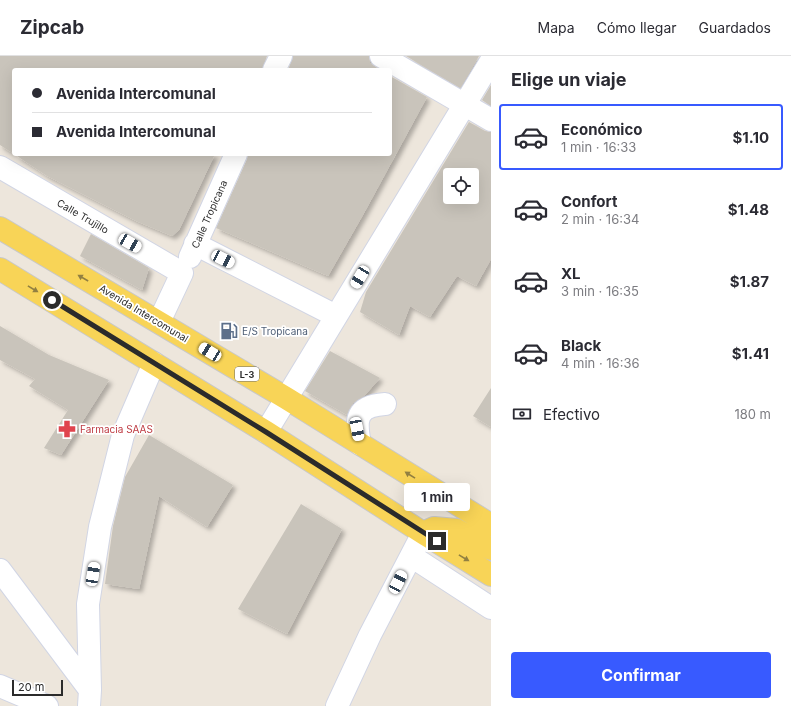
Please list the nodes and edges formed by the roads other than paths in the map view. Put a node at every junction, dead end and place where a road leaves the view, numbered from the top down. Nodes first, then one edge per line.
1 (281, 56) edge
2 (381, 56) edge
3 (491, 61) edge
4 (275, 68) edge
5 (464, 105) junction
6 (491, 120) edge
7 (235, 156) edge
8 (0, 168) edge
9 (0, 228) edge
10 (195, 244) junction
11 (0, 269) edge
12 (182, 273) junction
13 (336, 316) junction
14 (159, 322) junction
15 (154, 363) junction
16 (286, 398) junction
17 (385, 404) dead end
18 (266, 432) junction
19 (360, 444) junction
20 (491, 525) edge
21 (423, 533) junction
22 (491, 549) edge
23 (411, 556) junction
24 (0, 570) edge
25 (491, 574) edge
26 (491, 608) edge
27 (0, 686) edge
28 (89, 698) edge
29 (47, 706) edge
30 (337, 706) edge

1 - 4 street
2 - 5 street
3 - 5 street
5 - 6 street
5 - 13 street
7 - 10 street, Calle Tropicana
8 - 12 street, Calle Trujillo
14 -> 9 main road, Avenida Intercomunal / L-3
10 - 12 street, Calle Tropicana
10 - 13 street
11 -> 15 main road
12 - 14 street
13 - 16 street
14 - 16 main road, Avenida Intercomunal / L-3
15 - 18 main road
15 - 28 street
16 - 18 street
16 - 19 main road, Avenida Intercomunal / L-3
17 - 19 street
18 - 21 main road
20 -> 19 main road, Avenida Intercomunal / L-3
21 - 22 main road
21 - 23 street
21 -> 25 main road
23 - 26 street
23 - 30 street
24 - 28 street
27 - 29 street

